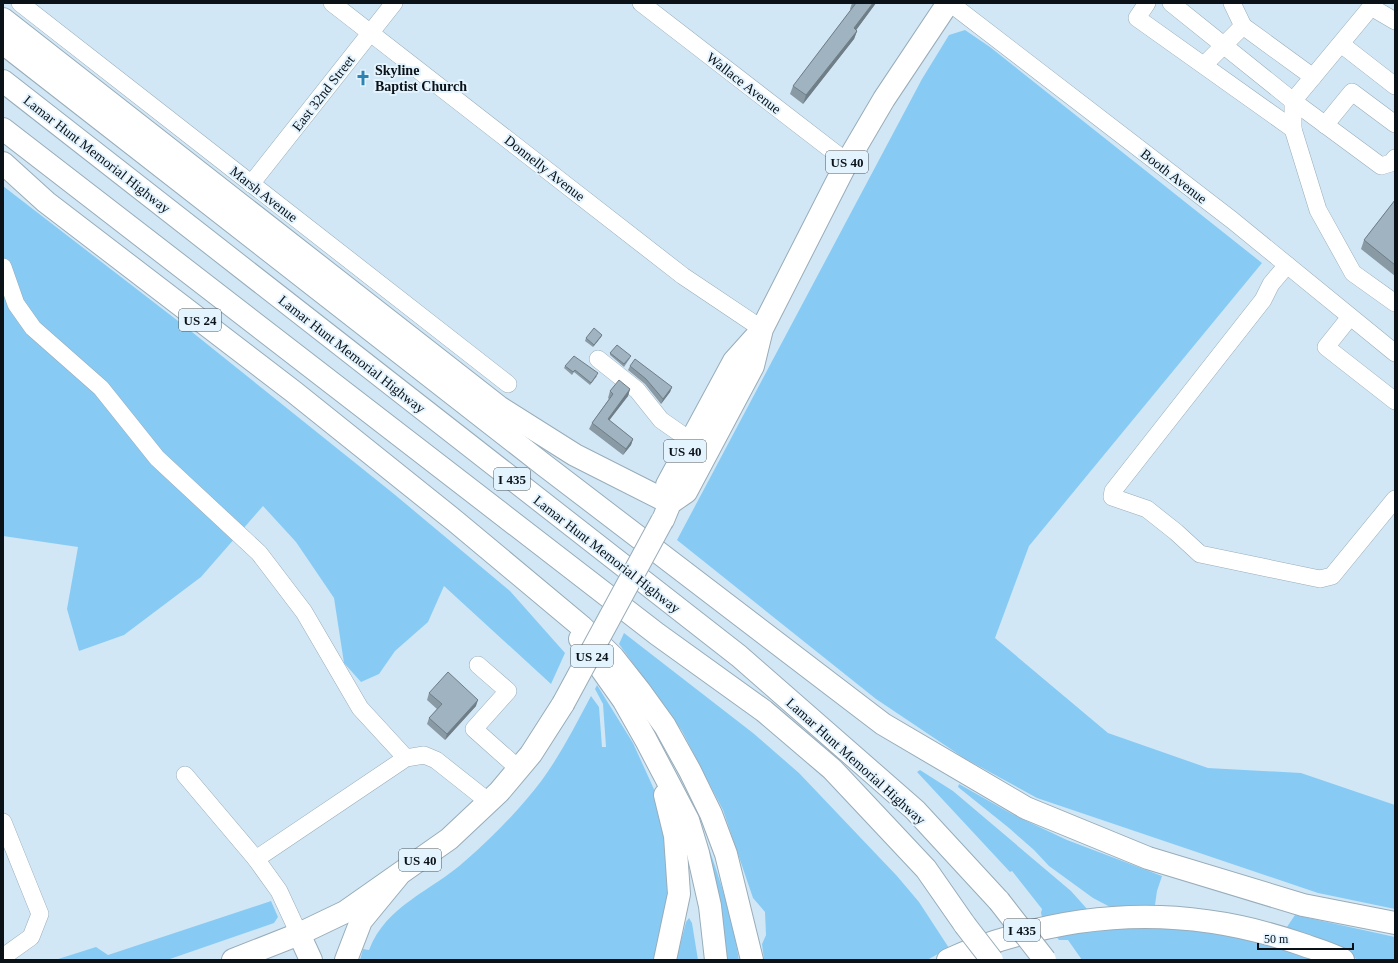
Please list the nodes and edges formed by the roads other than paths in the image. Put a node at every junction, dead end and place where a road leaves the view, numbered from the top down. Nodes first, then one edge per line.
1 (20, 3) edge
2 (332, 3) edge
3 (394, 3) edge
4 (641, 3) edge
5 (949, 3) edge
6 (1147, 3) edge
7 (1171, 3) edge
8 (1232, 3) edge
9 (1368, 5) edge
10 (3, 19) edge
11 (1395, 21) edge
12 (1244, 26) junction
13 (370, 33) junction
14 (3, 43) edge
15 (1341, 44) junction
16 (1224, 45) junction
17 (1204, 65) junction
18 (1314, 77) junction
19 (3, 81) edge
20 (1395, 86) edge
21 (1293, 101) junction
22 (1395, 124) edge
23 (1325, 125) junction
24 (3, 129) edge
25 (1293, 129) junction
26 (1395, 158) edge
27 (847, 162) junction
28 (3, 163) edge
29 (251, 184) junction
30 (1287, 265) junction
31 (3, 267) edge
32 (1395, 303) edge
33 (1350, 317) junction
34 (762, 329) junction
35 (1395, 353) edge
36 (598, 359) dead end
37 (508, 384) dead end
38 (1395, 401) edge
39 (691, 441) junction
40 (1395, 499) edge
41 (666, 512) junction
42 (506, 563) junction
43 (478, 665) dead end
44 (406, 758) junction
45 (658, 763) junction
46 (519, 769) junction
47 (185, 775) dead end
48 (489, 802) junction
49 (3, 822) edge
50 (256, 859) junction
51 (398, 876) junction
52 (1395, 923) edge
53 (299, 934) junction
54 (7, 958) edge
55 (233, 960) edge
56 (311, 960) edge
57 (346, 960) edge
58 (665, 960) edge
59 (716, 960) edge
60 (752, 960) edge
61 (948, 960) edge
62 (992, 960) edge
63 (1045, 960) edge
64 (1343, 960) edge

1 - 29 street, Marsh Avenue
2 - 13 street, Donnelly Avenue
3 - 13 street, East 32nd Street
4 - 27 street, Wallace Avenue
5 - 27 main road, US 40
5 - 30 street, Booth Avenue
6 - 17 street
7 - 16 street
8 - 12 street
9 - 11 street
9 - 15 street
10 - 41 main road
12 - 16 street
12 - 18 street
13 - 29 street, East 32nd Street
13 - 34 street, Donnelly Avenue
14 - 52 main road
15 - 18 street
15 - 20 street
16 - 17 street
16 - 21 street
17 - 25 street
18 - 21 street
19 - 63 main road, Lamar Hunt Memorial Highway / I 435, bridge
21 - 23 street
21 - 25 street
22 - 23 street
23 - 26 street
24 - 62 main road, Lamar Hunt Memorial Highway / I 435, bridge
25 - 32 street
27 - 34 main road, US 40
28 - 42 main road, US 24
29 - 37 street, Marsh Avenue
30 - 33 street, Booth Avenue
30 - 40 street
31 - 44 street
33 - 35 street, Booth Avenue
33 - 38 street
34 - 39 main road, US 40
34 - 41 main road, US 40
36 - 39 street
39 - 41 main road, US 40
41 - 46 main road, US 40, bridge
42 - 45 main road, US 24
42 - 60 main road
43 - 46 street
44 - 48 street
44 - 50 street
45 - 58 main road
45 - 59 main road, US 24
46 - 48 main road, US 40
47 - 50 street
48 - 51 main road, US 40
49 - 54 street
50 - 53 street
51 - 53 main road, US 40
51 - 57 main road
53 - 55 main road, US 40
53 - 56 main road
61 - 64 main road

